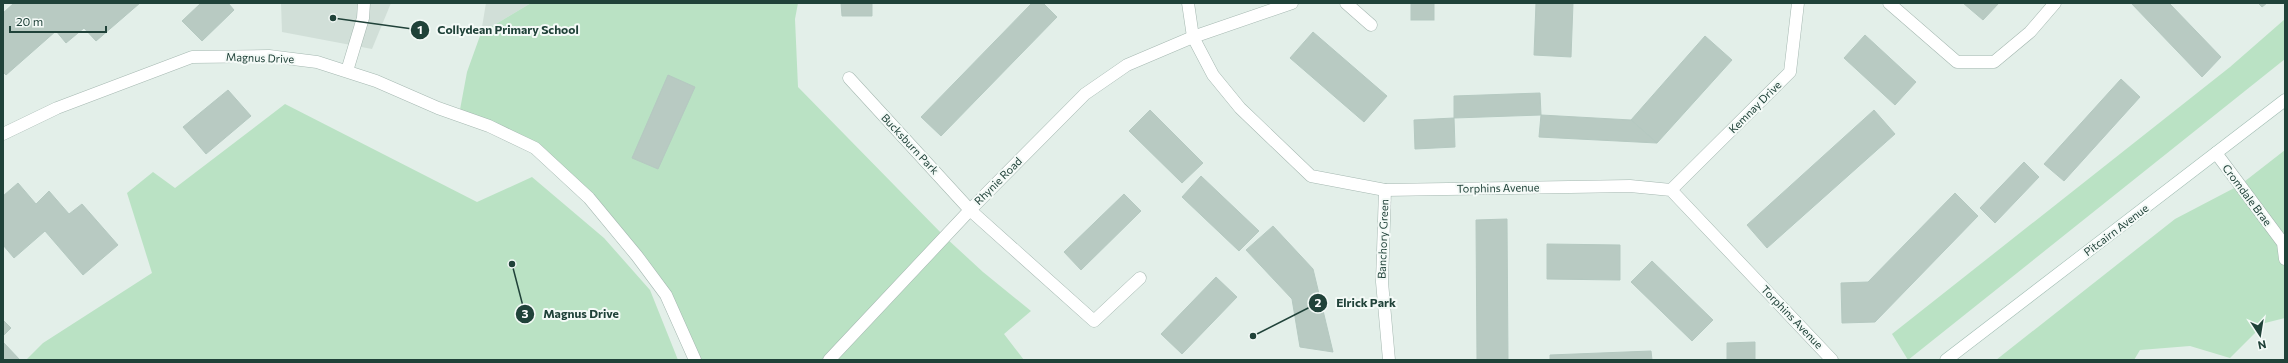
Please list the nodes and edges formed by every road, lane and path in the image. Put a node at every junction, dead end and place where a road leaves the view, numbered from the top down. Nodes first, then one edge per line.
1 (364, 3) edge
2 (1188, 3) edge
3 (1292, 3) edge
4 (1346, 3) edge
5 (1798, 3) edge
6 (1889, 3) edge
7 (2055, 3) edge
8 (1371, 25) dead end
9 (1193, 37) junction
10 (347, 71) junction
11 (849, 78) dead end
12 (2285, 100) edge
13 (3, 134) edge
14 (2216, 153) junction
15 (1385, 190) junction
16 (1671, 190) junction
17 (970, 210) junction
18 (2285, 259) edge
19 (1140, 278) dead end
20 (695, 360) edge
21 (829, 360) edge
22 (1389, 360) edge
23 (1832, 360) edge
24 (1946, 360) edge

1 - 10 street
2 - 9 street, Torphins Avenue
3 - 9 street, Rhynie Road
4 - 8 street
5 - 16 street, Kemnay Drive
6 - 7 street
9 - 15 street, Torphins Avenue
9 - 17 street, Rhynie Road
10 - 13 street, Magnus Drive
10 - 20 street, Magnus Drive
11 - 17 street, Bucksburn Park
12 - 14 street, Pitcairn Avenue
14 - 18 street, Cromdale Brae
14 - 24 street, Pitcairn Avenue
15 - 16 street, Torphins Avenue
15 - 22 street, Banchory Green
16 - 23 street, Torphins Avenue
17 - 19 street, Bucksburn Park
17 - 21 street, Rhynie Road

